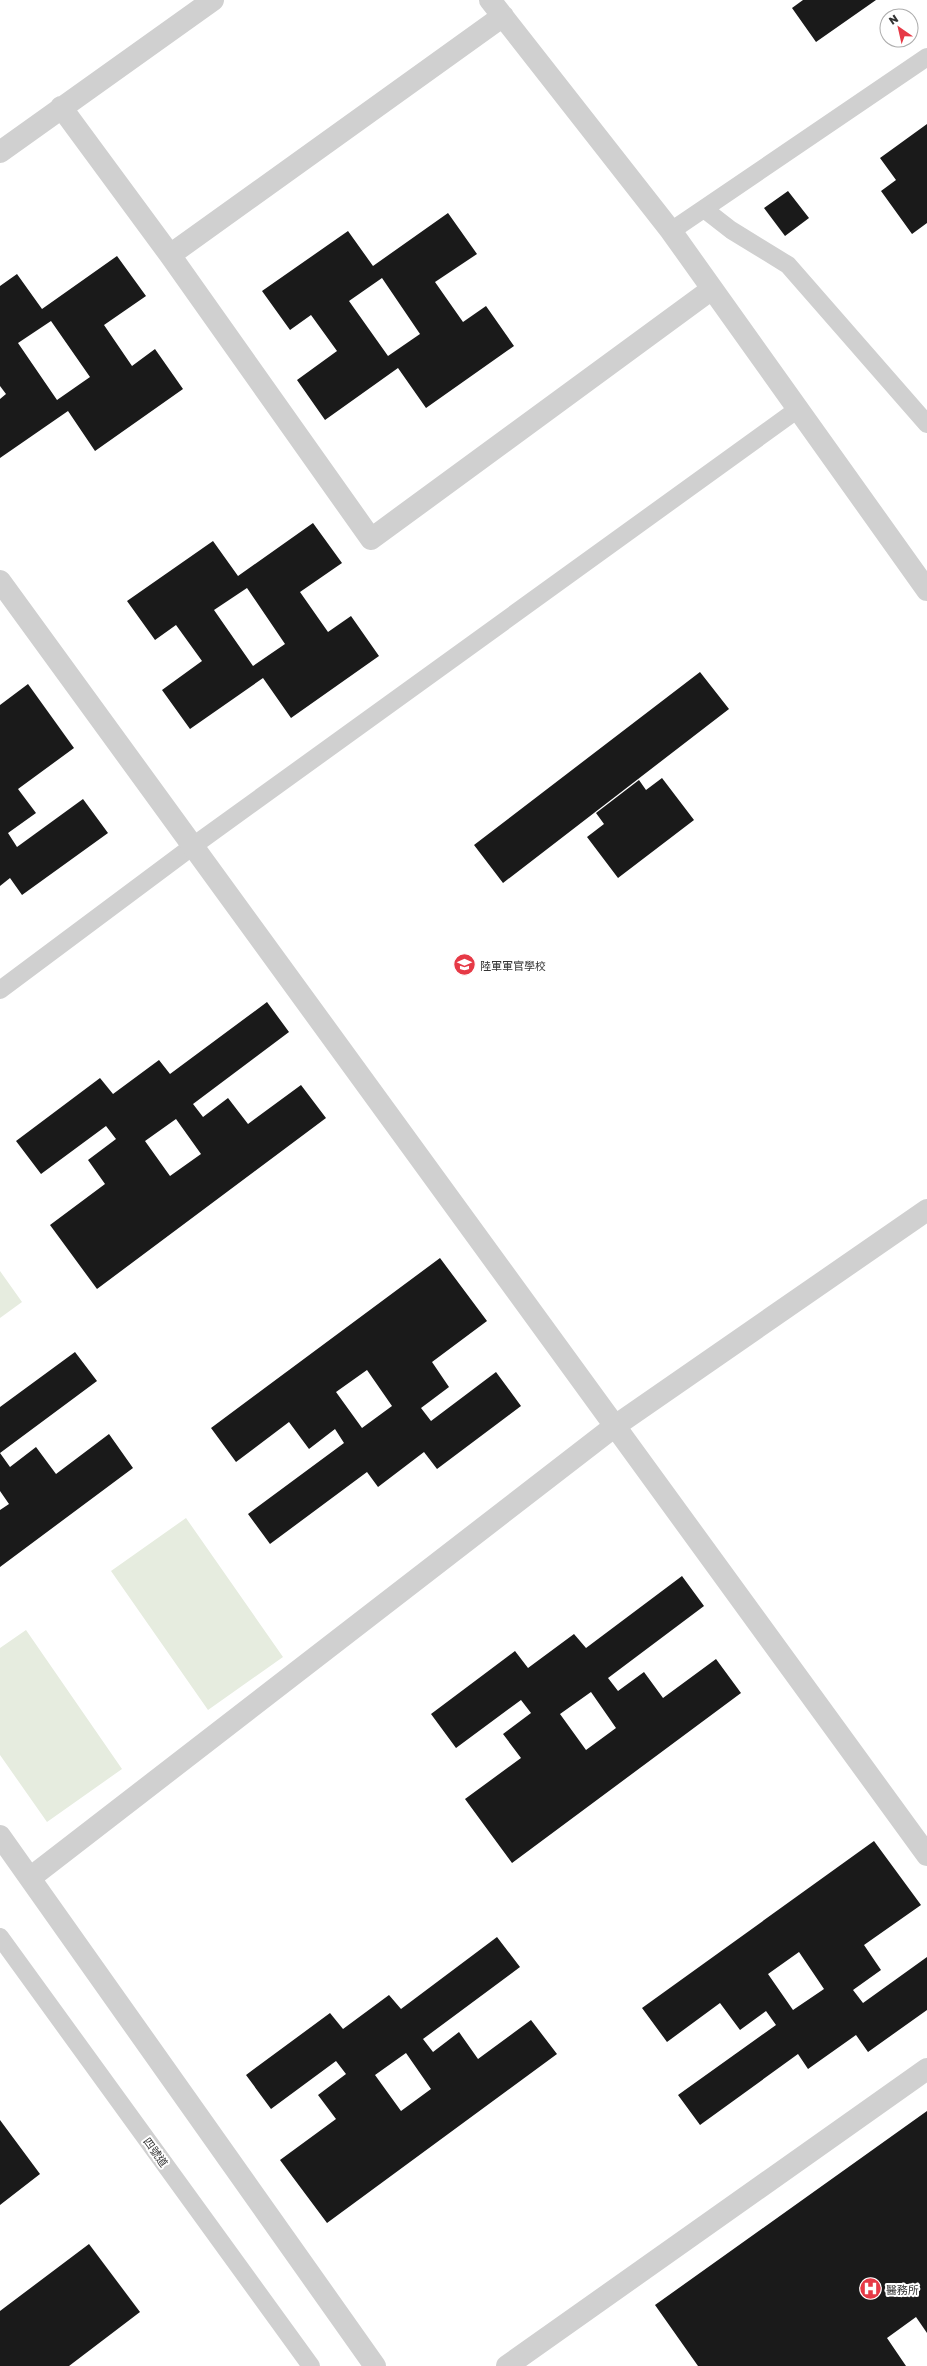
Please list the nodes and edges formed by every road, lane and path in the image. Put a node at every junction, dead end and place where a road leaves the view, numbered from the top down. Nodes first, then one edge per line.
1 (213, 0) edge
2 (496, 8) edge
3 (927, 57) edge
4 (61, 107) junction
5 (0, 152) edge
6 (704, 208) junction
7 (671, 231) junction
8 (170, 255) junction
9 (712, 289) junction
10 (798, 409) junction
11 (927, 424) edge
12 (0, 581) edge
13 (927, 590) edge
14 (193, 846) junction
15 (0, 990) edge
16 (927, 1210) edge
17 (615, 1426) junction
18 (0, 1836) edge
19 (927, 1854) edge
20 (30, 1878) junction
21 (0, 1937) edge
22 (927, 2069) edge
23 (311, 2366) edge
24 (375, 2366) edge
25 (507, 2366) edge

1 - 4 street
2 - 7 street
2 - 8 street
3 - 6 lane
4 - 5 street
4 - 8 street
6 - 7 lane
6 - 11 lane
7 - 9 street
8 - 9 street
9 - 10 street
10 - 13 street
10 - 14 lane
12 - 14 street
14 - 15 lane
14 - 17 street
16 - 17 street
17 - 19 street
17 - 20 street
18 - 20 street
20 - 24 street
21 - 23 lane, 四號道
22 - 25 street

